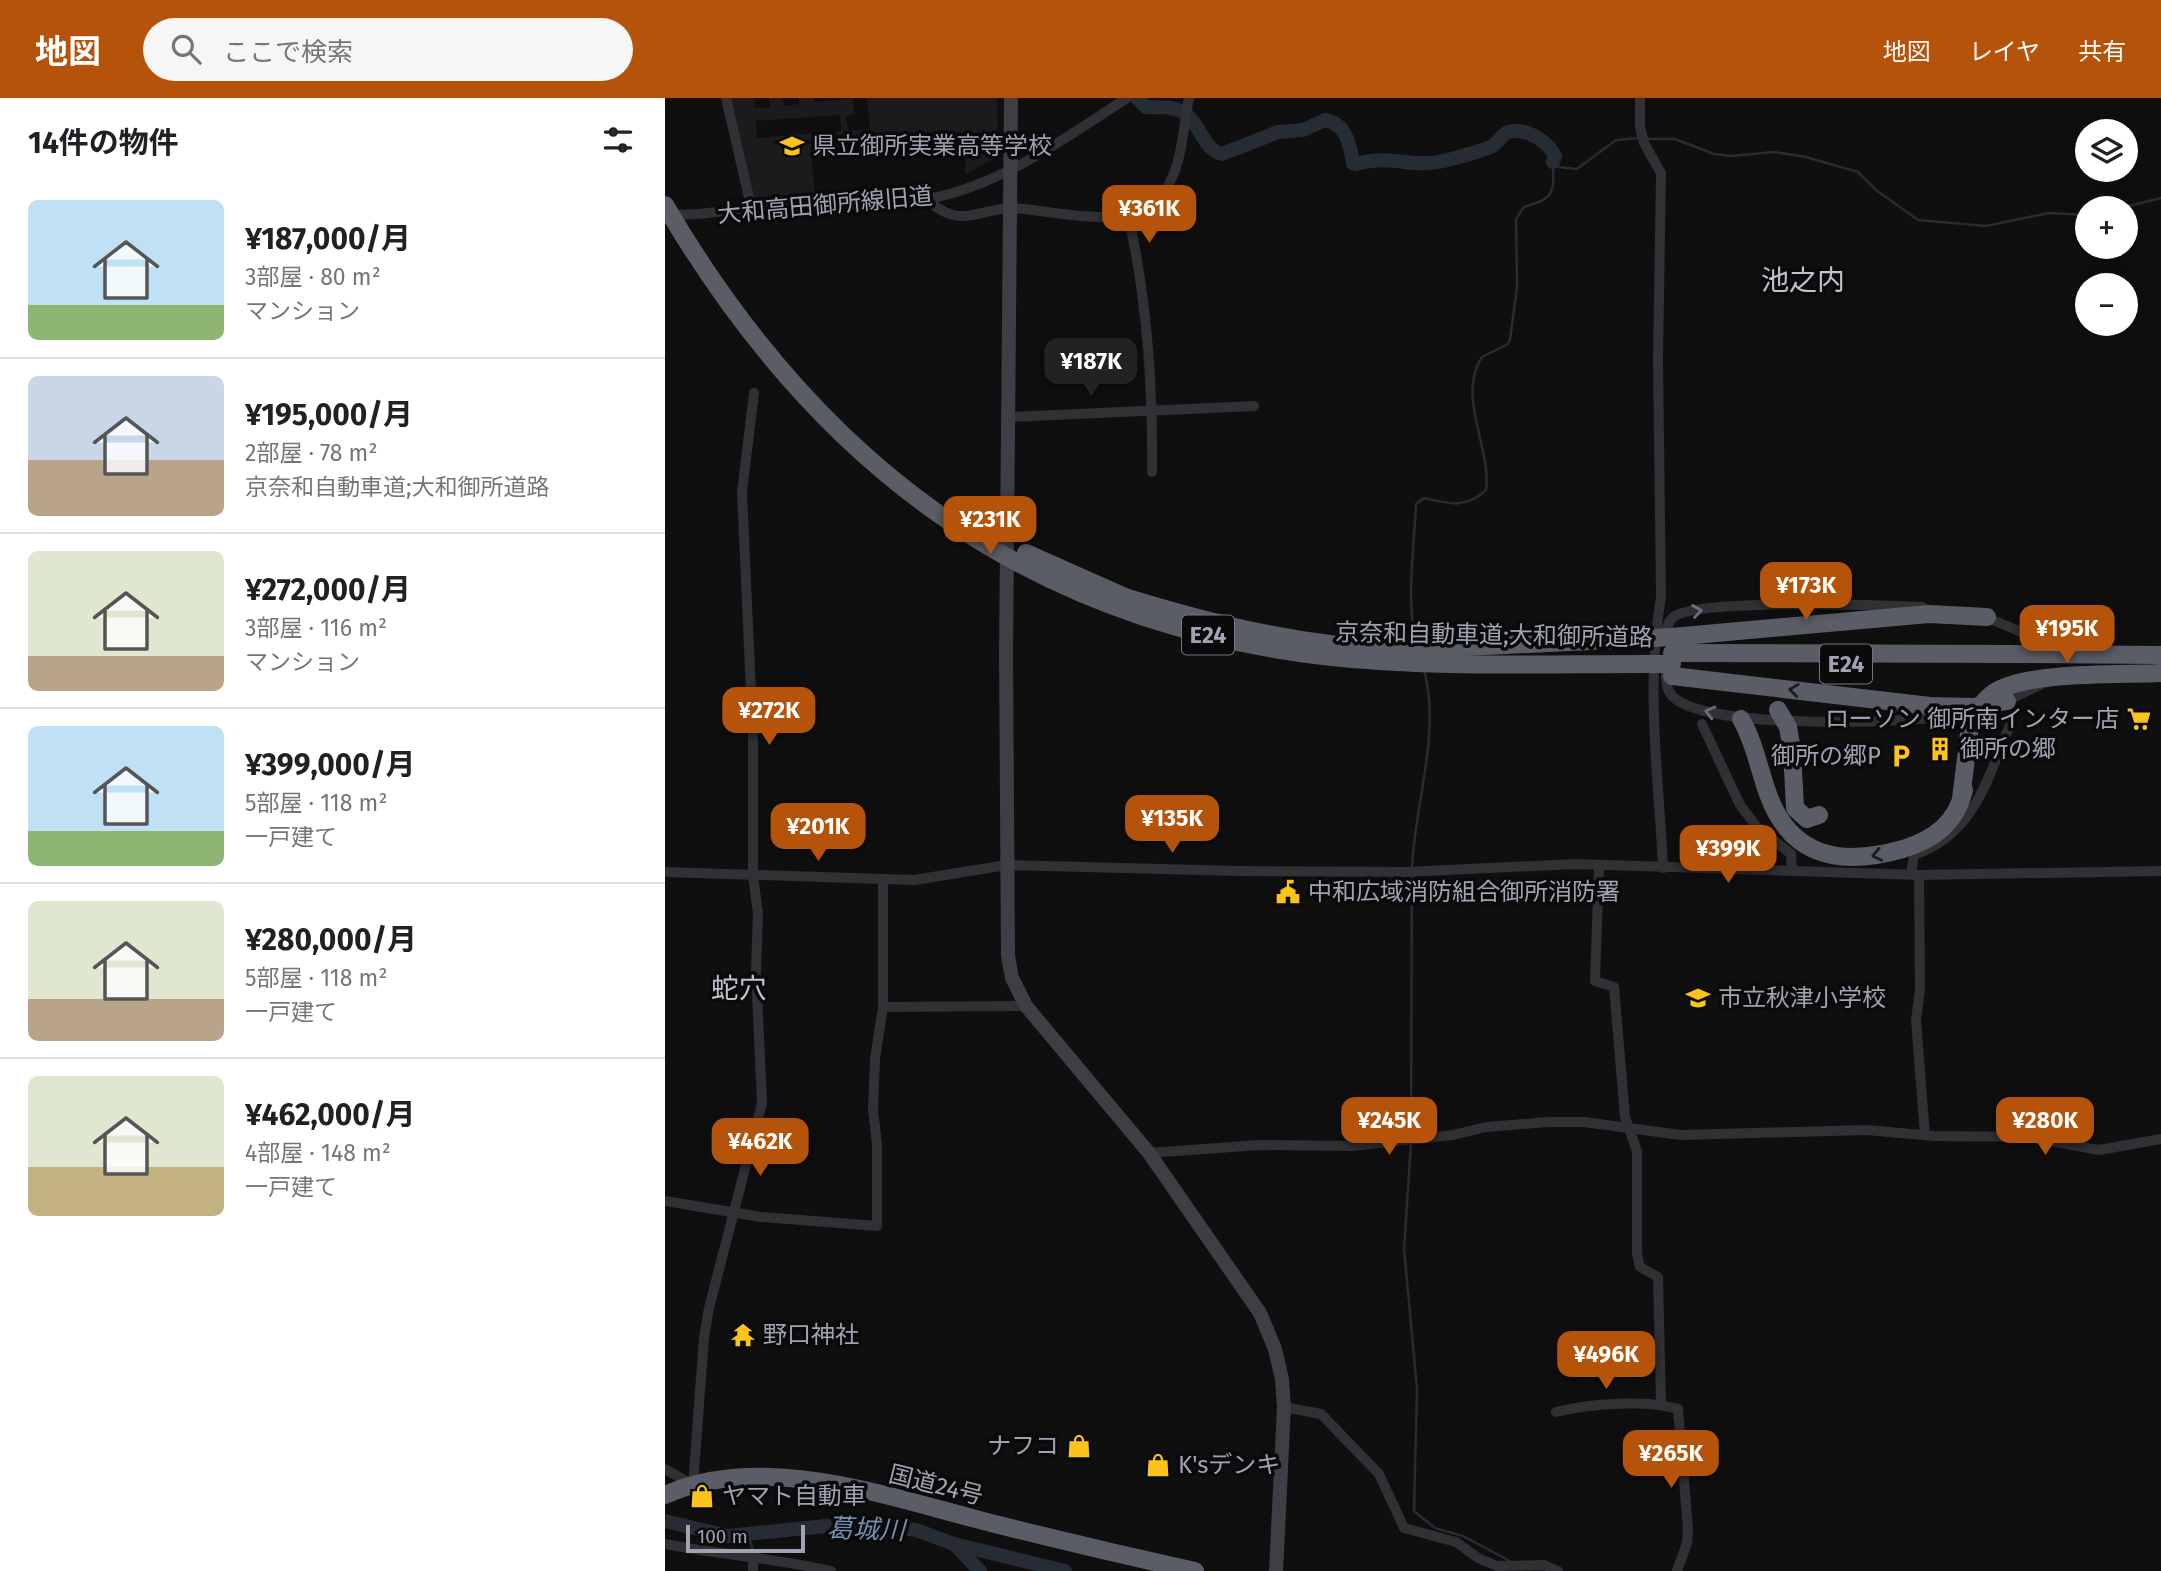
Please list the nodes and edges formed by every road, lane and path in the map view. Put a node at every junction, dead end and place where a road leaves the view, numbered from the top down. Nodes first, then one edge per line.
1 (726, 98) edge
2 (1011, 98) edge
3 (1127, 98) edge
4 (1189, 98) edge
5 (1640, 98) edge
6 (1012, 170) junction
7 (926, 200) junction
8 (665, 205) edge
9 (751, 206) junction
10 (1011, 208) junction
11 (665, 214) edge
12 (1128, 215) junction
13 (754, 393) dead end
14 (1255, 407) dead end
15 (1153, 411) junction
16 (1009, 416) junction
17 (872, 463) junction
18 (1152, 472) dead end
19 (1987, 617) junction
20 (2043, 643) junction
21 (2161, 653) edge
22 (1672, 658) junction
23 (2021, 659) junction
24 (2161, 669) edge
25 (1734, 683) junction
26 (2044, 683) junction
27 (2007, 701) junction
28 (1741, 719) junction
29 (1702, 723) dead end
30 (2011, 723) dead end
31 (1964, 790) junction
32 (1769, 797) junction
33 (1900, 836) dead end
34 (1006, 865) junction
35 (1599, 865) junction
36 (1663, 868) junction
37 (1793, 870) junction
38 (2161, 871) edge
39 (665, 872) edge
40 (1915, 875) junction
41 (753, 876) junction
42 (883, 880) junction
43 (1026, 1006) junction
44 (883, 1007) junction
45 (1629, 1128) junction
46 (1926, 1135) junction
47 (2161, 1139) edge
48 (1149, 1153) junction
49 (665, 1202) edge
50 (734, 1212) junction
51 (1661, 1403) junction
52 (1284, 1406) junction
53 (1556, 1412) dead end
54 (665, 1469) edge
55 (693, 1485) junction
56 (667, 1494) edge
57 (665, 1544) edge
58 (753, 1556) junction
59 (788, 1566) edge
60 (1523, 1567) edge
61 (753, 1571) edge
62 (831, 1571) edge
63 (1195, 1571) edge
64 (1276, 1571) edge
65 (1558, 1571) edge
66 (1677, 1571) edge

1 - 9 street
2 - 6 street
3 - 6 street, 大和高田御所線旧道
4 - 12 street
5 - 36 street
6 - 7 street, 大和高田御所線旧道
6 - 10 street
7 - 9 street, 大和高田御所線旧道
7 - 10 street
8 - 17 highway, 京奈和自動車道;大和御所道路 / E24, bridge
9 - 11 street, 大和高田御所線旧道
10 - 12 street
10 - 16 street
12 - 15 street
13 - 41 street
14 - 15 street
15 - 16 street
15 - 18 street
16 - 34 street
17 - 22 highway, 京奈和自動車道;大和御所道路 / E24, bridge
17 - 22 highway, 京奈和自動車道;大和御所道路 / E24, bridge
19 - 20 street
19 - 22 highway
28 -> 19 street
20 - 21 street
20 - 26 street
21 - 23 highway, 京奈和自動車道;大和御所道路 / E24, bridge
22 - 23 highway, 京奈和自動車道;大和御所道路 / E24
22 - 25 highway
23 - 24 highway, 京奈和自動車道;大和御所道路 / E24
24 - 26 street
24 - 31 highway, bridge
27 -> 25 highway
25 - 32 highway, bridge
26 - 27 street
27 - 28 street
28 - 32 highway
29 - 37 street
30 - 40 street
31 -> 32 highway
31 - 33 highway
34 - 35 street
34 - 42 street
34 - 43 street
35 - 36 street
35 - 45 street
36 - 37 street
37 - 40 street
38 - 40 street
39 - 41 street
40 - 46 street
41 - 42 street
41 - 50 street
42 - 44 street
43 - 44 street
43 - 48 street
44 - 50 street
45 - 46 street
45 - 48 street
45 - 51 street
46 - 47 street
48 - 52 street
49 - 50 street
50 - 55 street
51 - 53 street
51 - 66 street
52 - 60 street
52 - 64 street
54 - 55 street
55 - 56 highway, 国道24号
55 - 63 highway, 国道24号
57 - 58 street
58 - 59 street
58 - 61 street
59 - 62 street
60 - 65 street

